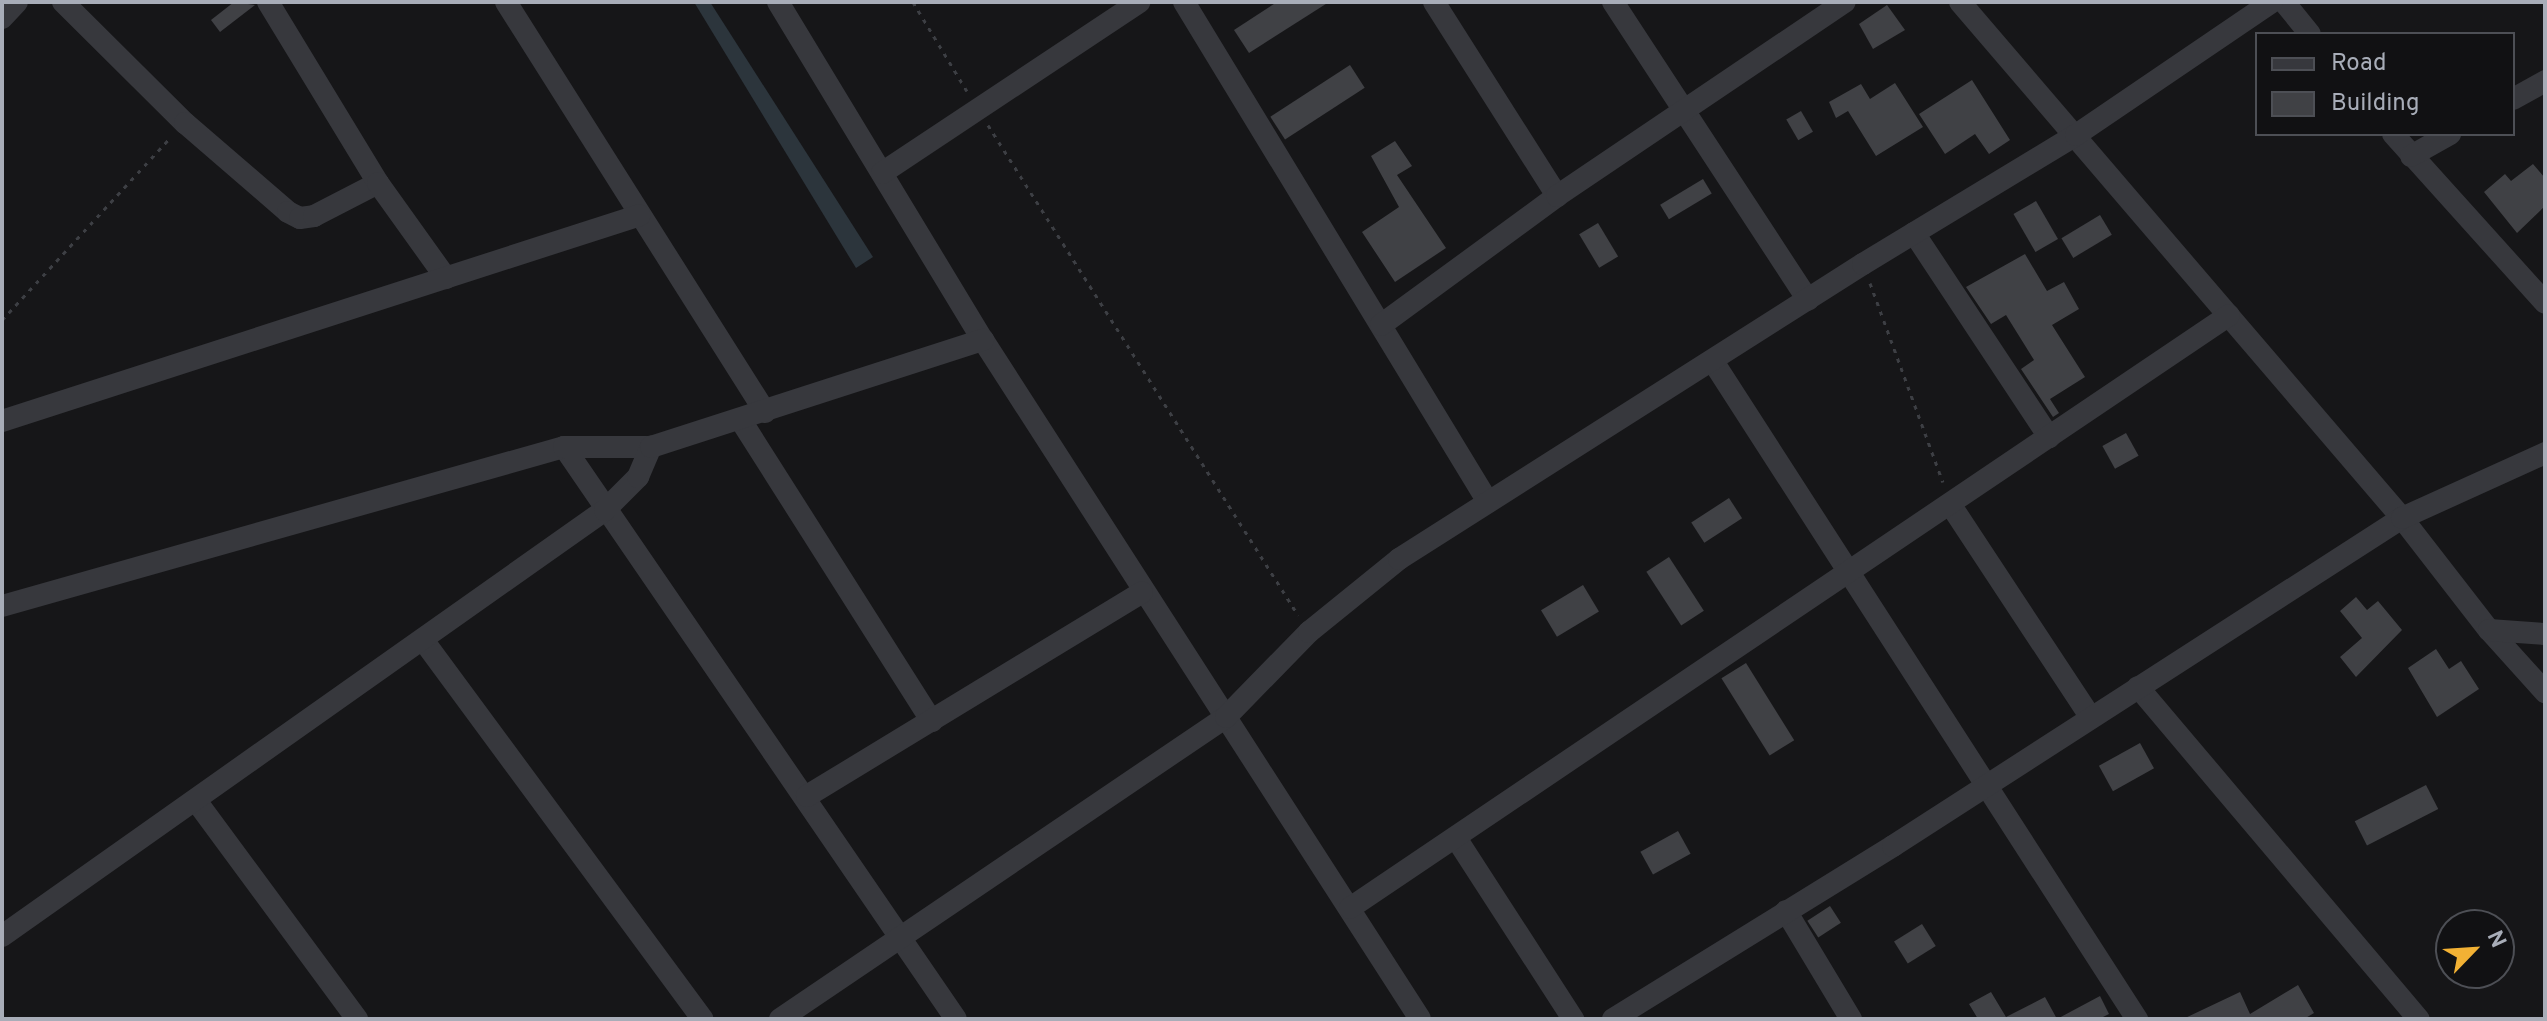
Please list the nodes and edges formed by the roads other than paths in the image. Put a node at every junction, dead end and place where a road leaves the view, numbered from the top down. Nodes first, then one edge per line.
1 (17, 2) edge
2 (63, 2) edge
3 (268, 2) edge
4 (506, 2) edge
5 (778, 2) edge
6 (1139, 2) edge
7 (1184, 2) edge
8 (1434, 2) edge
9 (1613, 2) edge
10 (1845, 2) edge
11 (1960, 2) edge
12 (2272, 2) edge
13 (2284, 2) edge
14 (2, 18) edge
15 (2308, 32) edge
16 (2545, 81) edge
17 (2515, 98) edge
18 (1686, 111) junction
19 (2076, 135) junction
20 (2395, 136) edge
21 (2446, 136) edge
22 (2411, 156) junction
23 (882, 173) junction
24 (378, 183) junction
25 (1557, 196) junction
26 (640, 215) junction
27 (1914, 233) junction
28 (446, 278) junction
29 (1808, 300) junction
30 (2545, 303) edge
31 (2229, 315) junction
32 (1381, 325) junction
33 (983, 340) junction
34 (1714, 363) junction
35 (765, 412) junction
36 (740, 419) junction
37 (2, 421) edge
38 (2049, 437) junction
39 (564, 447) junction
40 (651, 447) junction
41 (2545, 453) edge
42 (1488, 502) junction
43 (1950, 504) junction
44 (605, 510) junction
45 (2402, 518) junction
46 (1848, 573) junction
47 (1142, 592) junction
48 (2, 606) edge
49 (2489, 630) junction
50 (2545, 634) edge
51 (423, 640) junction
52 (2138, 687) junction
53 (2545, 692) edge
54 (1226, 717) junction
55 (2091, 718) junction
56 (932, 721) junction
57 (1988, 785) junction
58 (807, 796) junction
59 (197, 802) junction
60 (1456, 838) junction
61 (1350, 908) junction
62 (1786, 911) junction
63 (901, 933) junction
64 (2, 936) edge
65 (357, 1019) edge
66 (702, 1019) edge
67 (780, 1019) edge
68 (956, 1019) edge
69 (1420, 1019) edge
70 (1573, 1019) edge
71 (1613, 1019) edge
72 (1851, 1019) edge
73 (2137, 1019) edge
74 (2419, 1019) edge

1 - 14 street
2 - 24 street
3 - 24 street
4 - 26 street
5 - 23 street
6 - 23 street
7 - 32 street
8 - 25 street
9 - 18 street
10 - 18 street
11 - 19 street
12 - 19 street
13 - 15 street
16 - 17 street
18 - 25 street
18 - 29 street
19 - 27 street
19 - 31 street
20 - 22 street
21 - 22 street
22 - 30 street
23 - 33 street
24 - 28 street
25 - 32 street
26 - 28 street
26 - 35 street
27 - 29 street
27 - 38 street
28 - 37 street
29 - 34 street
31 - 38 street
31 - 45 street
32 - 42 street
33 - 35 street
33 - 47 street
34 - 42 street
34 - 46 street
35 - 36 street
36 - 40 street
36 - 56 street
38 - 43 street
39 - 40 street
39 - 44 street
39 - 48 street
40 - 44 street
41 - 45 street
42 - 54 street
43 - 46 street
43 - 55 street
44 - 51 street
44 - 58 street
45 - 49 street
45 - 52 street
46 - 57 street
46 - 60 street
47 - 54 street
47 - 56 street
49 - 50 street
49 - 53 street
51 - 59 street
51 - 66 street
52 - 55 street
52 - 74 street
54 - 61 street
54 - 63 street
55 - 57 street
56 - 58 street
57 - 62 street
57 - 73 street
58 - 63 street
59 - 64 street
59 - 65 street
60 - 61 street
60 - 70 street
61 - 69 street
62 - 71 street
62 - 72 street
63 - 67 street
63 - 68 street

